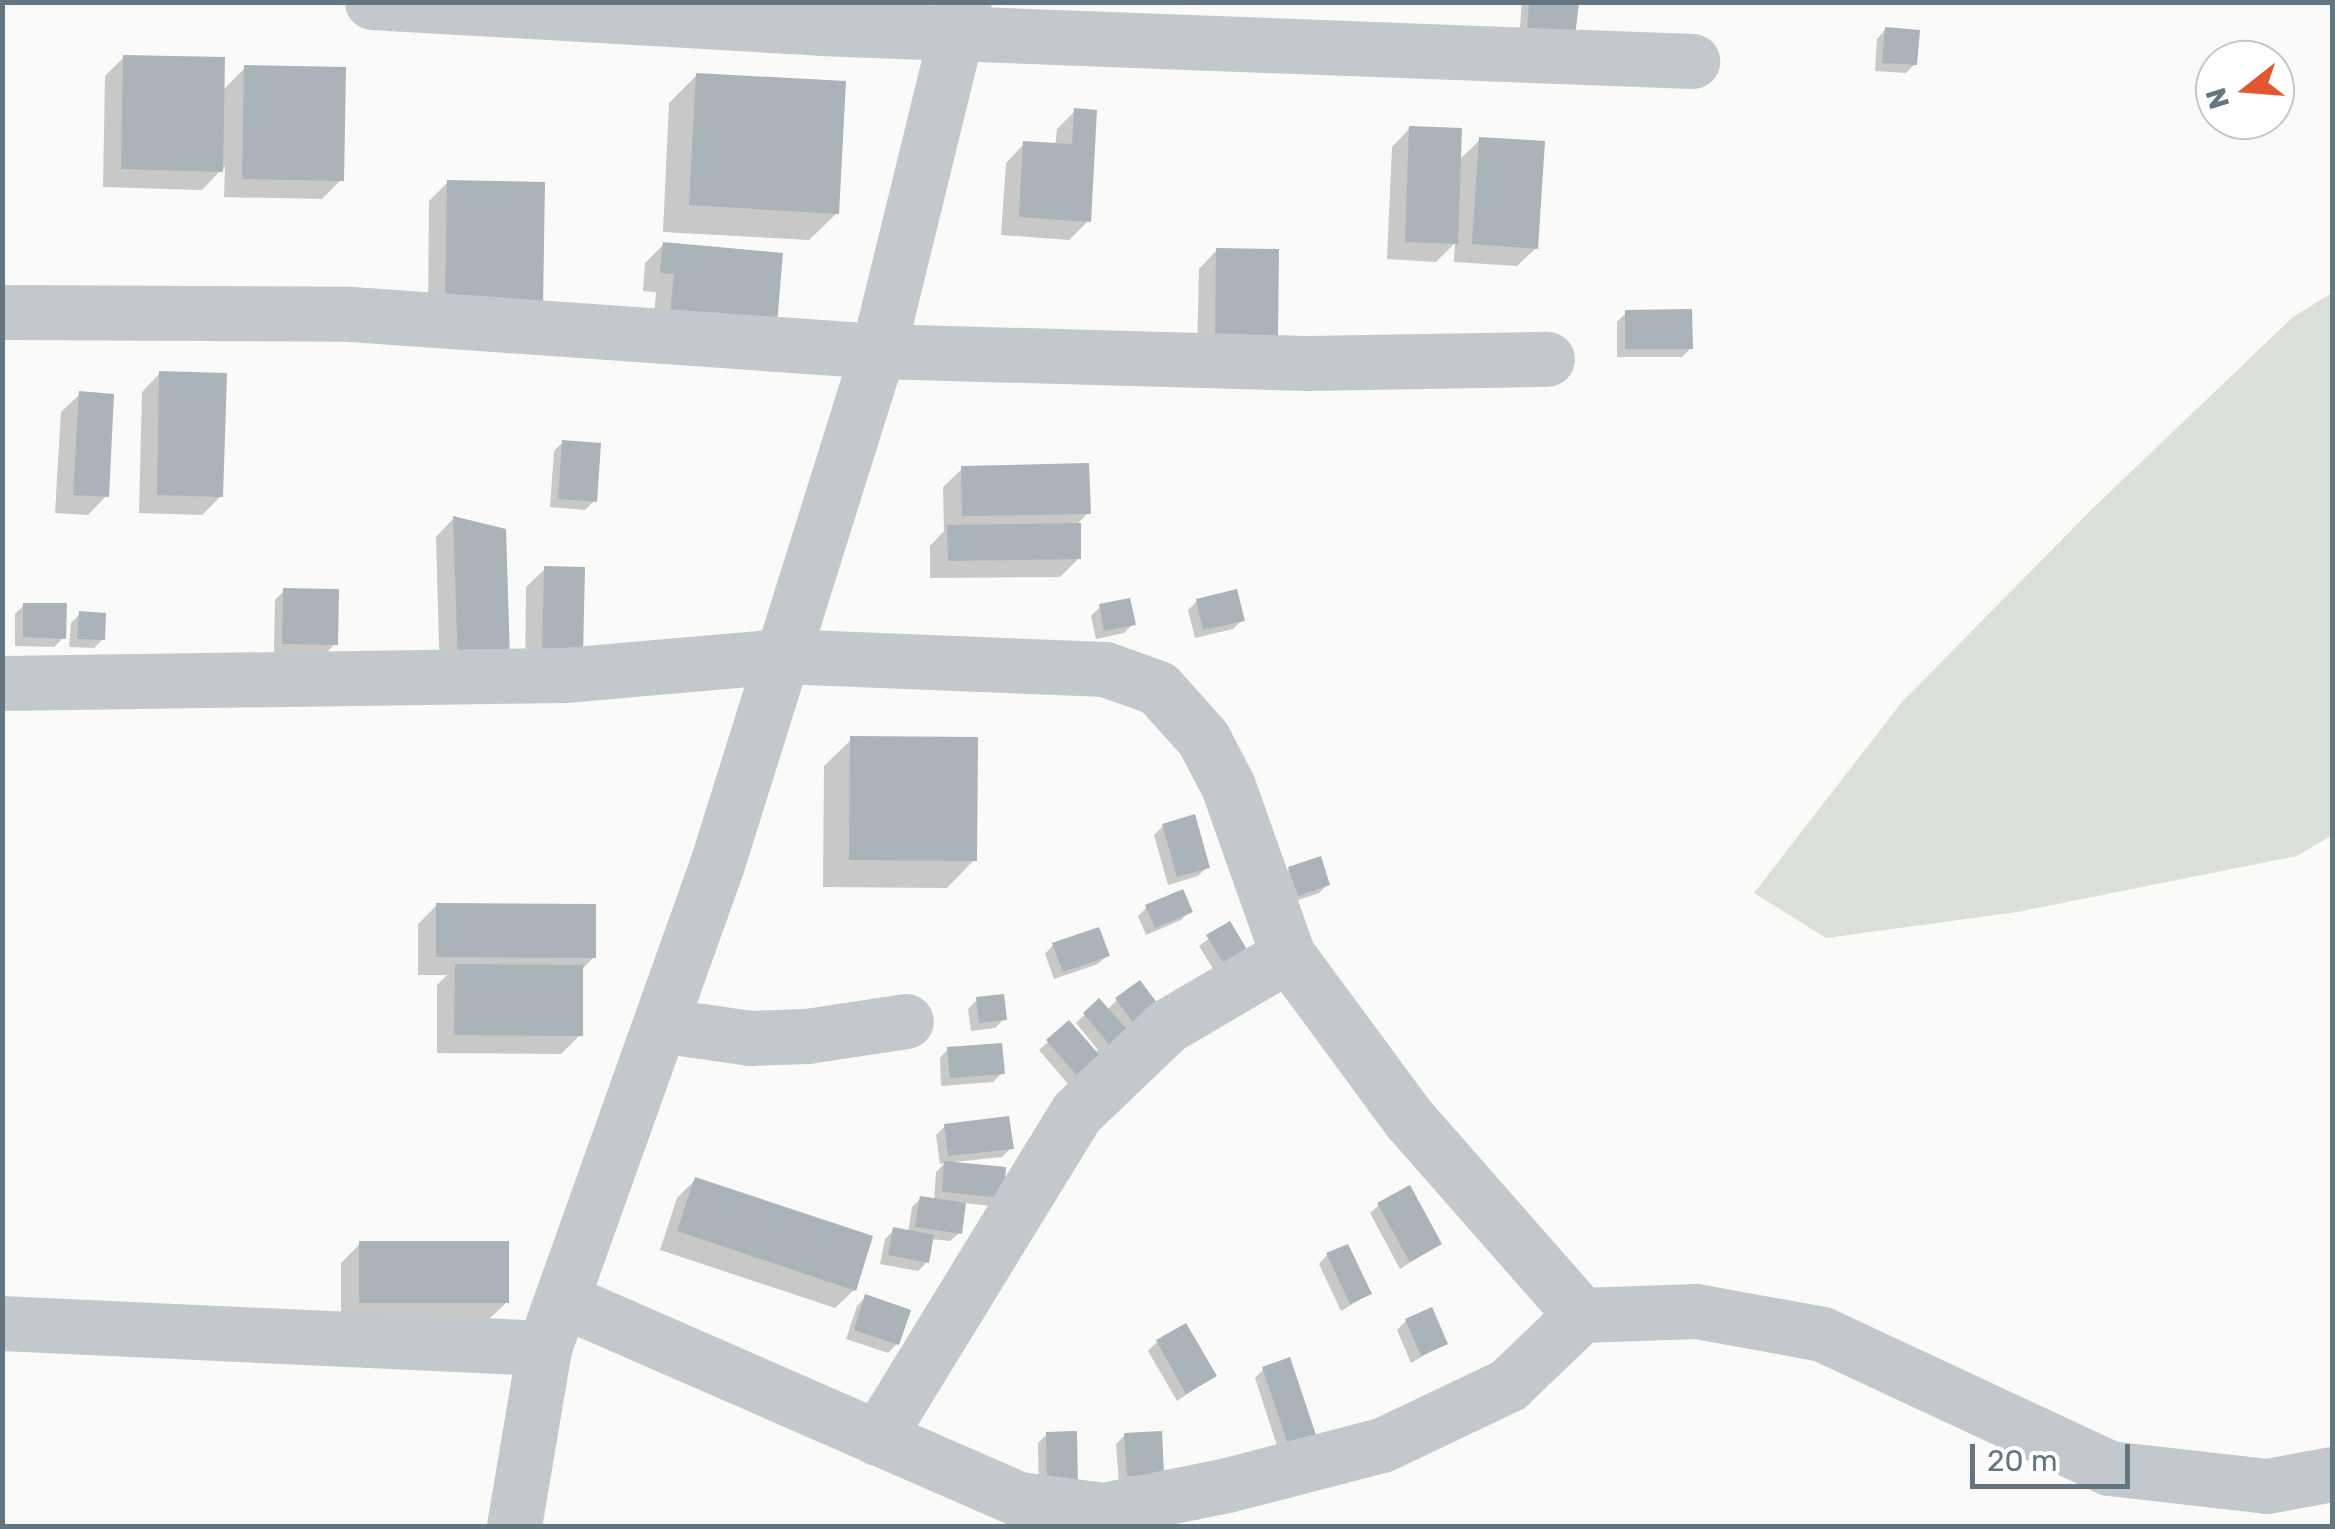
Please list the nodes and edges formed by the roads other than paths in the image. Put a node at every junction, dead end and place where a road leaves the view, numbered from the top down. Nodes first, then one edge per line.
1 (372, 2) edge
2 (960, 16) edge
3 (1692, 61) dead end
4 (2, 312) edge
5 (878, 351) junction
6 (1547, 359) dead end
7 (782, 656) junction
8 (2, 683) edge
9 (1288, 954) junction
10 (906, 1021) dead end
11 (660, 1026) junction
12 (1581, 1315) junction
13 (2, 1322) edge
14 (554, 1324) junction
15 (878, 1438) junction
16 (2332, 1474) edge
17 (1020, 1513) edge
18 (514, 1526) edge

1 - 2 street
2 - 3 street
2 - 5 street
4 - 5 street
5 - 6 street
5 - 7 street
7 - 8 street
7 - 9 street
7 - 11 street
9 - 12 street
9 - 15 street
10 - 11 street
11 - 14 street
12 - 16 street
12 - 17 street
13 - 14 street
14 - 15 street
14 - 18 street
15 - 17 street

